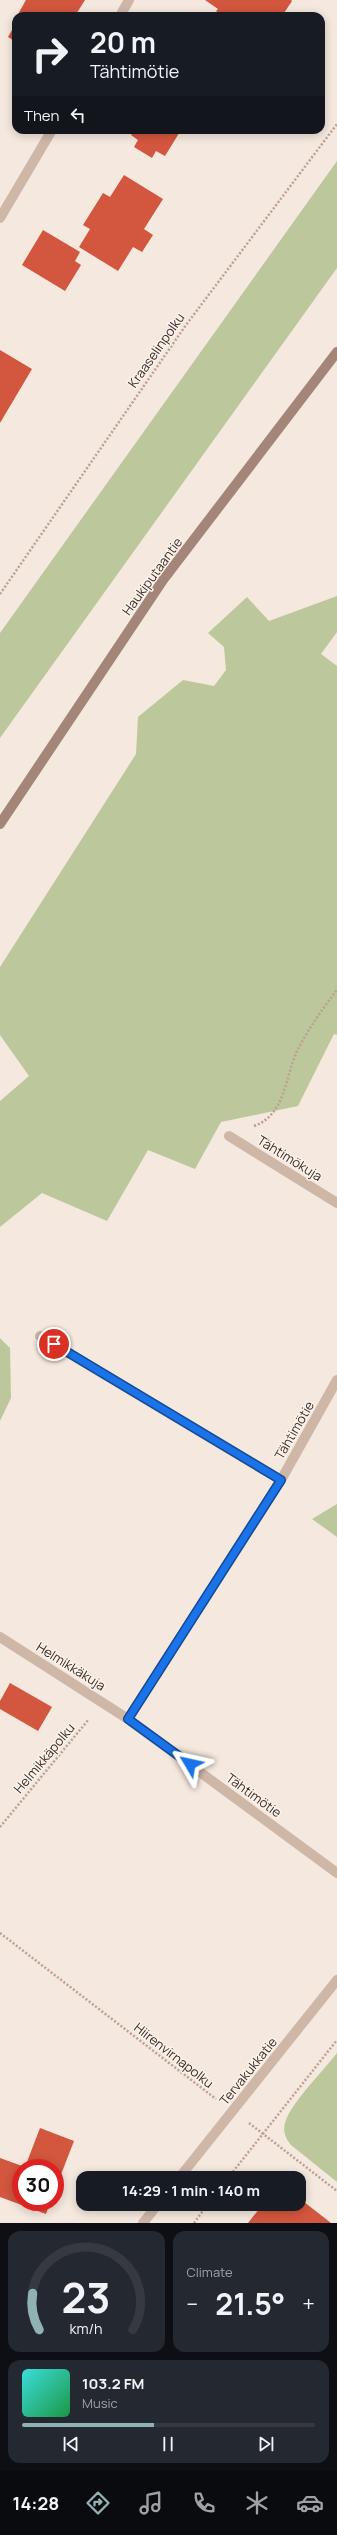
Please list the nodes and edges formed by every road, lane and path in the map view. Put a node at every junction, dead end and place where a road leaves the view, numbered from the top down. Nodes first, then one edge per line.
1 (129, 0) edge
2 (122, 12) edge
3 (337, 124) edge
4 (50, 134) edge
5 (0, 218) edge
6 (337, 352) edge
7 (0, 594) edge
8 (0, 824) edge
9 (337, 990) edge
10 (229, 1136) joint
11 (337, 1203) edge
12 (40, 1336) dead end
13 (337, 1380) edge
14 (281, 1480) junction
15 (0, 1637) edge
16 (104, 1702) junction
17 (128, 1719) junction
18 (0, 1827) edge
19 (337, 1873) edge
20 (0, 1933) edge
21 (337, 1980) edge
22 (337, 2040) edge
23 (232, 2112) junction
24 (263, 2133) junction
25 (185, 2171) edge
26 (233, 2171) edge
27 (337, 2191) edge
28 (152, 2211) edge
29 (203, 2211) edge
30 (143, 2223) edge
31 (194, 2223) edge

1 - 2 street
3 - 7 path, Kraaselinpolku
4 - 5 street
6 - 8 main road, Haukiputaantie
9 - 10 path
10 - 11 street, Tähtimökuja
12 - 14 street
13 - 14 street, Tähtimötie
14 - 17 street, Tähtimötie
15 - 16 street, Helmikkäkuja
16 - 17 street, Helmikkäkuja
16 - 18 path, Helmikkäpolku
17 - 19 street, Tähtimötie
20 - 23 path, Hiirenvirnapolku
21 - 23 street, Tervakukkatie
22 - 24 path
23 - 24 path, Hiirenvirnapolku
23 - 25 street, Tervakukkatie
24 - 26 path
24 - 27 path, Hiirenvirnapolku
28 - 30 street
29 - 31 path

